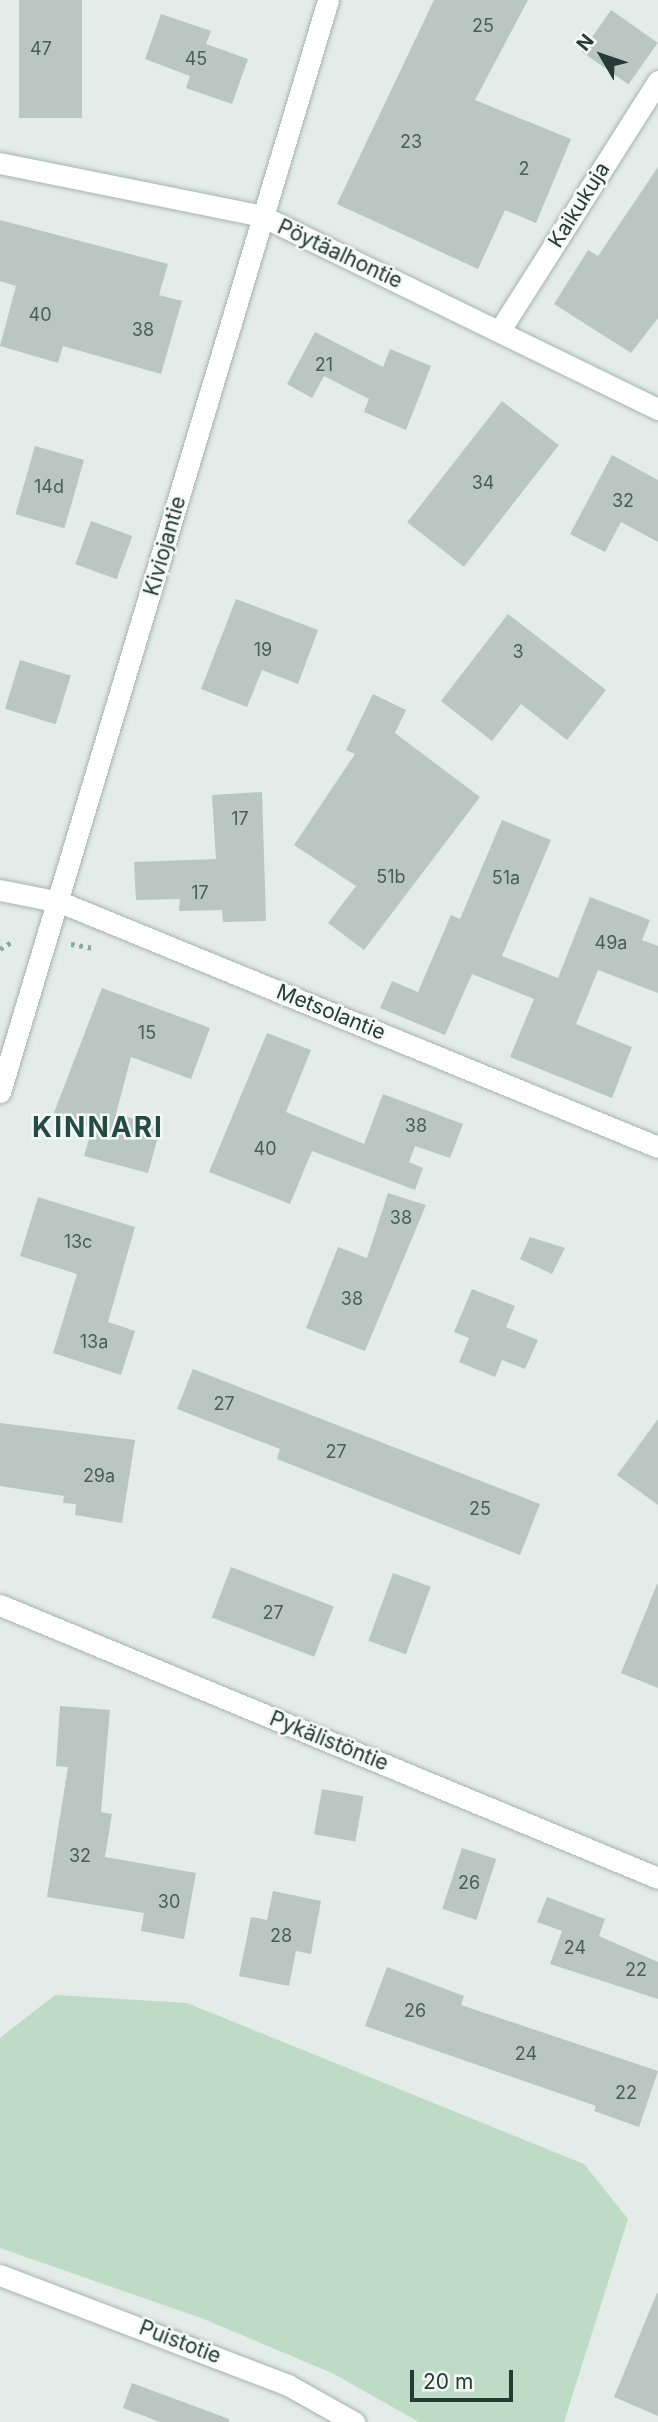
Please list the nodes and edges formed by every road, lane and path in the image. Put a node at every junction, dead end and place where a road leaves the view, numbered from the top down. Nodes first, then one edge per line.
1 (328, 0) edge
2 (658, 81) edge
3 (0, 163) edge
4 (262, 216) junction
5 (500, 330) junction
6 (658, 409) edge
7 (0, 890) edge
8 (60, 902) junction
9 (0, 1091) edge
10 (658, 1147) edge
11 (0, 1605) edge
12 (658, 1878) edge
13 (0, 2275) edge
14 (354, 2422) edge

1 - 4 street, Kiviojantie
2 - 5 street, Kaikukuja
3 - 4 street, Pöytäalhontie
4 - 5 street, Pöytäalhontie
4 - 8 street, Kiviojantie
5 - 6 street, Pöytäalhontie
7 - 8 street, Metsolantie
8 - 9 street, Kiviojantie
8 - 10 street, Metsolantie
11 - 12 street, Pykälistöntie
13 - 14 street, Puistotie

